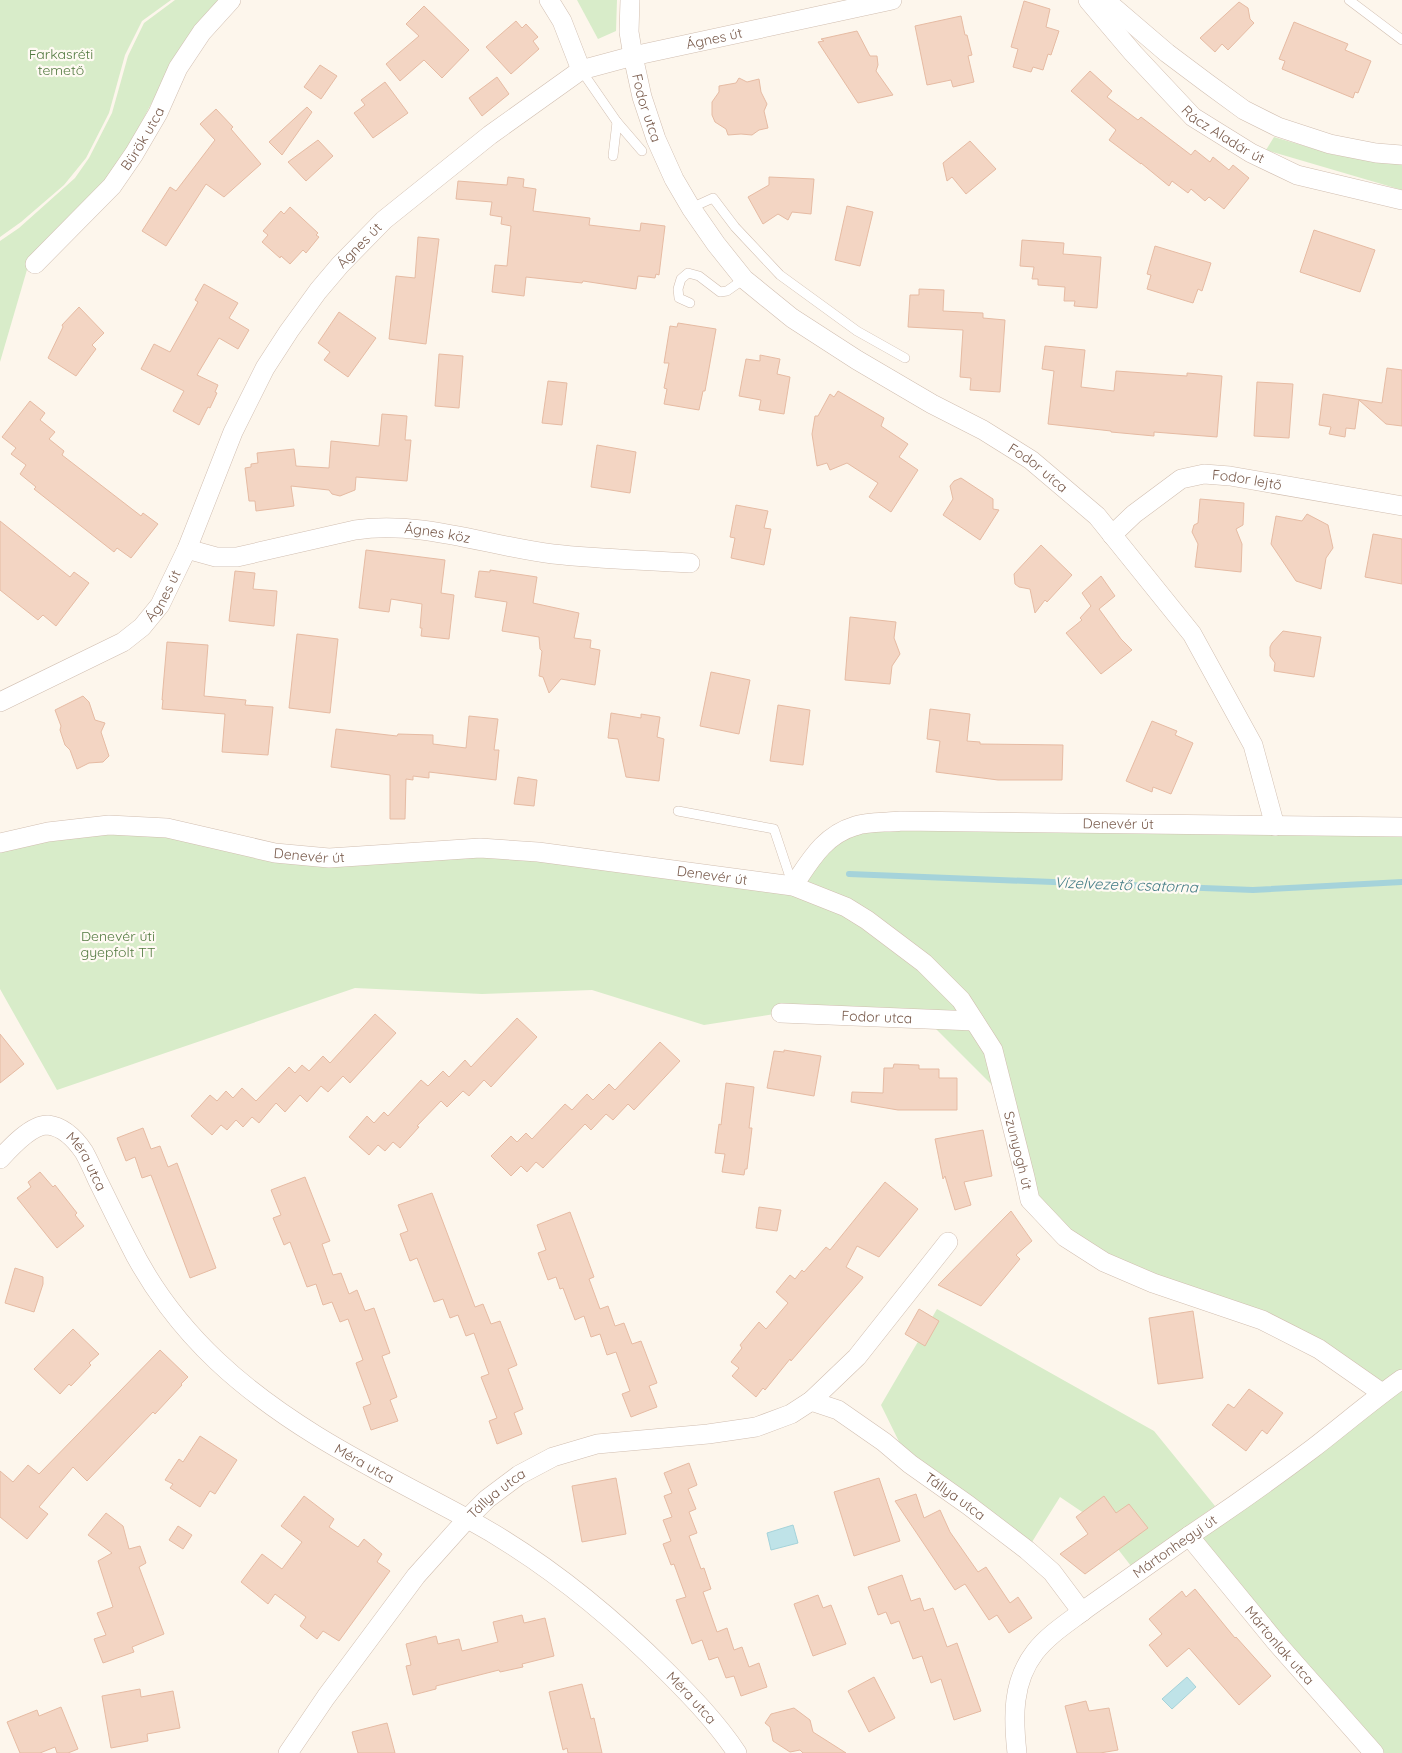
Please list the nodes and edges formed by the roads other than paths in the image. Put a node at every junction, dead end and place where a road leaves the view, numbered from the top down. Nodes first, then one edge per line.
1 (230, 0) edge
2 (550, 0) edge
3 (630, 0) edge
4 (892, 0) edge
5 (1088, 0) edge
6 (1105, 0) edge
7 (1349, 0) edge
8 (1402, 40) edge
9 (633, 56) junction
10 (581, 70) junction
11 (617, 122) junction
12 (642, 151) dead end
13 (1402, 155) edge
14 (613, 156) dead end
15 (1402, 200) edge
16 (691, 208) junction
17 (35, 264) dead end
18 (744, 279) junction
19 (690, 303) dead end
20 (905, 358) dead end
21 (1402, 506) edge
22 (1112, 535) junction
23 (187, 549) junction
24 (690, 563) dead end
25 (0, 702) edge
26 (678, 811) dead end
27 (1276, 826) junction
28 (1402, 827) edge
29 (0, 843) edge
30 (793, 886) junction
31 (781, 1013) dead end
32 (974, 1020) junction
33 (0, 1159) edge
34 (948, 1242) dead end
35 (1402, 1379) edge
36 (1382, 1393) junction
37 (811, 1401) junction
38 (467, 1519) junction
39 (1189, 1536) junction
40 (1082, 1612) junction
41 (288, 1753) edge
42 (737, 1753) edge
43 (1017, 1753) edge
44 (1374, 1753) edge

1 - 17 street, Bürök utca
2 - 10 street
3 - 9 street, Fodor utca
4 - 9 street, Ágnes út
5 - 15 street, Rácz Aladár út
6 - 13 street
7 - 8 lane
9 - 10 street, Ágnes út
9 - 16 street, Fodor utca
10 - 11 lane
10 - 23 street, Ágnes út
11 - 12 lane
11 - 14 lane
16 - 18 street, Fodor utca
16 - 20 lane
18 - 19 lane
18 - 22 street, Fodor utca
21 - 22 street, Fodor lejtő
22 - 27 street, Fodor utca
23 - 24 street, Ágnes köz
23 - 25 street, Ágnes út
26 - 30 lane
27 - 28 street, Denevér út
27 - 30 street, Denevér út
29 - 30 street, Denevér út
30 - 32 street, Szunyogh út
31 - 32 street, Fodor utca
32 - 36 street, Szunyogh út
33 - 38 street, Méra utca
34 - 37 street, Tállya utca
35 - 36 street, Mártonhegyi út
36 - 39 street, Mártonhegyi út
37 - 38 street, Tállya utca
37 - 40 street, Tállya utca
38 - 41 street, Tállya utca
38 - 42 street, Méra utca
39 - 40 street, Mártonhegyi út
39 - 44 street, Mártonlak utca
40 - 43 street, Mártonhegyi út

